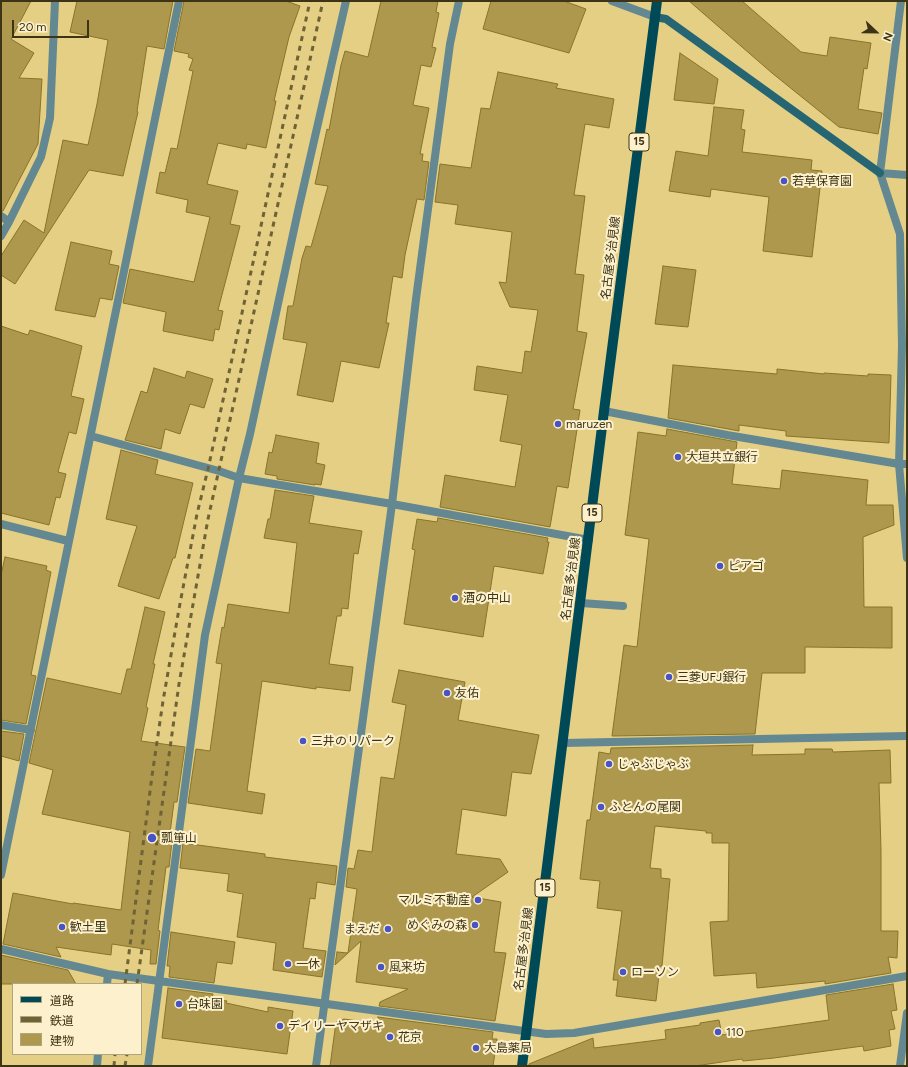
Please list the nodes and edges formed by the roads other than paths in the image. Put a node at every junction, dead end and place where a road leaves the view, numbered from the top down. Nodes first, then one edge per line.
1 (55, 1) edge
2 (179, 1) edge
3 (346, 1) edge
4 (459, 1) edge
5 (612, 1) edge
6 (657, 1) edge
7 (902, 1) edge
8 (656, 17) junction
9 (880, 173) junction
10 (907, 175) edge
11 (1, 216) edge
12 (9, 222) junction
13 (1, 236) edge
14 (904, 244) edge
15 (604, 411) junction
16 (91, 436) junction
17 (903, 464) edge
18 (239, 478) junction
19 (392, 504) junction
20 (1, 524) edge
21 (589, 540) junction
22 (68, 541) junction
23 (907, 558) edge
24 (581, 603) junction
25 (623, 606) dead end
26 (1, 725) edge
27 (31, 730) junction
28 (907, 736) edge
29 (563, 743) junction
30 (1, 875) edge
31 (1, 949) edge
32 (108, 974) junction
33 (907, 976) edge
34 (159, 980) junction
35 (107, 983) edge
36 (325, 1004) junction
37 (907, 1013) edge
38 (526, 1032) junction
39 (98, 1055) edge
40 (97, 1066) edge
41 (148, 1066) edge
42 (316, 1066) edge
43 (522, 1066) edge
44 (900, 1066) edge

1 - 12 street
2 - 16 street
3 - 18 street
4 - 19 street
5 - 8 street
6 - 8 main road, 名古屋多治見線 / 15
7 - 9 street
8 - 9 street
8 - 15 main road, 名古屋多治見線 / 15
9 - 10 street
9 - 14 street
11 - 12 street
12 - 13 street
14 - 17 street
15 - 17 street
15 - 21 main road, 名古屋多治見線 / 15
16 - 18 street
16 - 22 street
17 - 23 street
18 - 19 street
18 - 34 street
19 - 21 street
19 - 36 street
20 - 22 street
21 - 24 main road, 名古屋多治見線 / 15
22 - 27 street
24 - 25 street
24 - 29 main road, 名古屋多治見線 / 15
26 - 27 street
27 - 30 street
28 - 29 street
29 - 38 main road, 名古屋多治見線 / 15
31 - 32 street
32 - 34 street
32 - 35 street
33 - 38 street
34 - 36 street
34 - 41 street
36 - 38 street
36 - 42 street
37 - 44 street
38 - 43 main road, 名古屋多治見線 / 15
39 - 40 street

